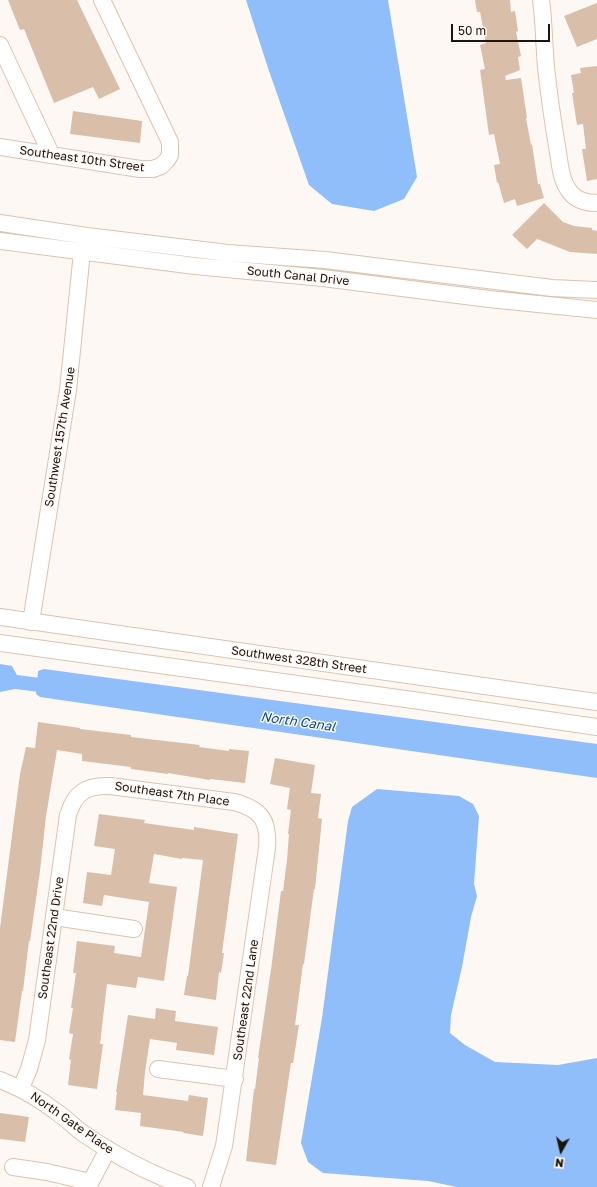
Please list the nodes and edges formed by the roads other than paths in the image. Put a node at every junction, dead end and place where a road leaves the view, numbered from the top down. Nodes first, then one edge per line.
1 (102, 0) edge
2 (541, 0) edge
3 (0, 45) edge
4 (0, 147) edge
5 (51, 154) junction
6 (597, 204) edge
7 (0, 223) edge
8 (0, 241) edge
9 (82, 252) junction
10 (597, 290) edge
11 (597, 310) edge
12 (0, 617) edge
13 (31, 622) junction
14 (0, 643) edge
15 (597, 702) edge
16 (597, 727) edge
17 (84, 790) joint
18 (259, 813) joint
19 (54, 918) junction
20 (134, 928) dead end
21 (158, 1069) dead end
22 (235, 1079) junction
23 (0, 1080) edge
24 (21, 1088) junction
25 (108, 1149) junction
26 (13, 1166) dead end
27 (89, 1185) edge
28 (187, 1187) edge
29 (211, 1187) edge

1 - 5 street, Southeast 10th Street
2 - 6 street
3 - 5 street
4 - 5 street, Southeast 10th Street
7 - 10 street, South Canal Drive
8 - 9 street, South Canal Drive
9 - 11 street, South Canal Drive
9 - 13 street, Southwest 157th Avenue
12 - 13 street, Southwest 328th Street
13 - 15 street, Southwest 328th Street
14 - 16 street, Southwest 328th Street
17 - 18 street, Southeast 7th Place
17 - 19 street, Southeast 22nd Drive
18 - 22 street, Southeast 22nd Lane
19 - 20 street
19 - 24 street, Southeast 22nd Drive
21 - 22 street
22 - 29 street, Southeast 22nd Lane
23 - 24 street, North Gate Place
24 - 25 street, North Gate Place
25 - 27 street
25 - 28 street, North Gate Place
26 - 27 street

